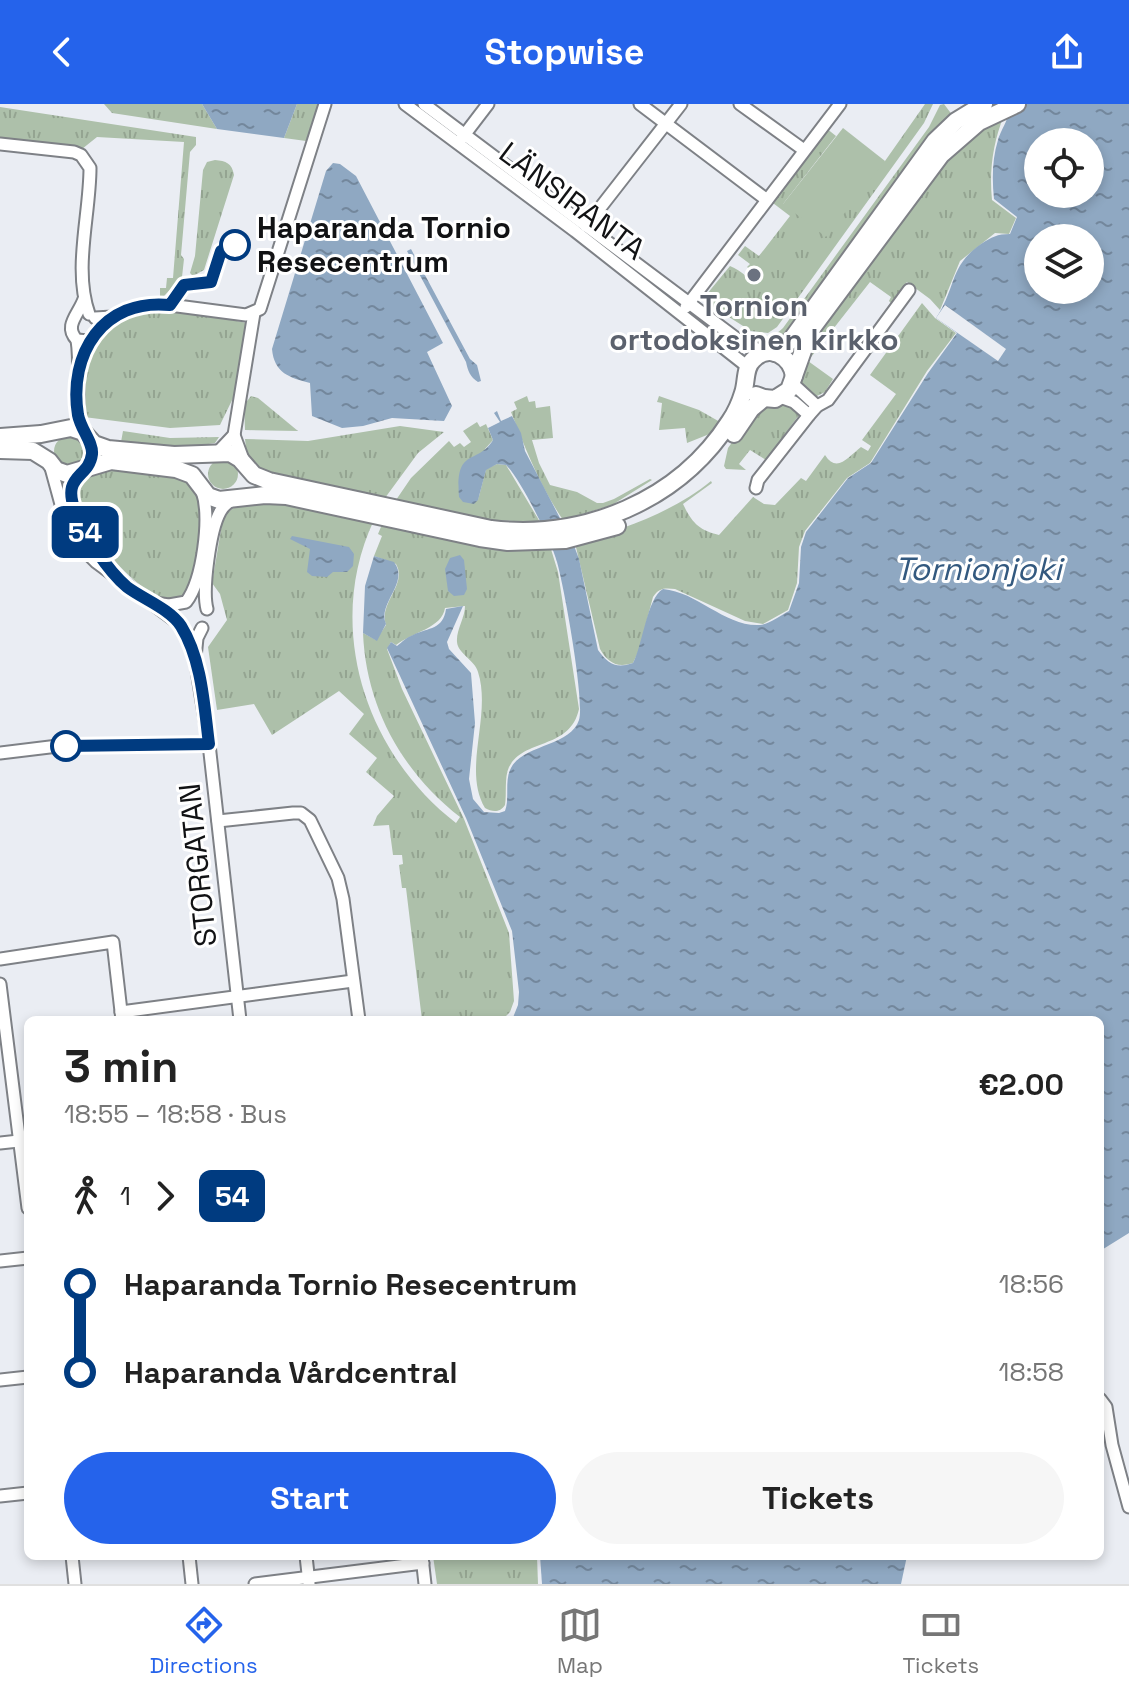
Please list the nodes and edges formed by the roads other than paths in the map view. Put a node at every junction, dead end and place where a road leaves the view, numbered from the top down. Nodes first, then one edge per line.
1 (325, 104) edge
2 (405, 104) edge
3 (424, 104) edge
4 (488, 104) edge
5 (640, 104) edge
6 (681, 104) edge
7 (740, 104) edge
8 (840, 104) edge
9 (992, 108) edge
10 (666, 124) junction
11 (465, 134) junction
12 (0, 144) edge
13 (457, 145) junction
14 (804, 150) junction
15 (767, 200) junction
16 (586, 226) junction
17 (909, 290) dead end
18 (689, 303) junction
19 (254, 313) junction
20 (681, 314) junction
21 (90, 319) junction
22 (83, 341) junction
23 (770, 352) junction
24 (747, 372) junction
25 (793, 380) junction
26 (772, 398) junction
27 (76, 402) junction
28 (813, 411) junction
29 (61, 430) junction
30 (234, 435) junction
31 (86, 436) junction
32 (0, 437) edge
33 (0, 450) edge
34 (217, 453) junction
35 (49, 461) junction
36 (246, 466) junction
37 (83, 469) junction
38 (201, 488) junction
39 (756, 488) dead end
40 (234, 499) junction
41 (588, 529) junction
42 (531, 537) junction
43 (110, 571) junction
44 (151, 602) junction
45 (186, 602) junction
46 (207, 609) junction
47 (181, 625) junction
48 (202, 628) junction
49 (195, 658) junction
50 (209, 744) junction
51 (0, 753) edge
52 (218, 821) junction
53 (0, 959) edge
54 (353, 981) junction
55 (0, 984) edge
56 (237, 996) junction
57 (122, 1016) edge
58 (240, 1016) edge
59 (358, 1016) edge
60 (24, 1140) edge
61 (0, 1143) edge
62 (24, 1258) edge
63 (0, 1261) edge
64 (24, 1377) edge
65 (0, 1380) edge
66 (1104, 1404) edge
67 (1104, 1438) edge
68 (1113, 1448) junction
69 (24, 1493) edge
70 (0, 1496) edge
71 (1129, 1507) edge
72 (72, 1560) edge
73 (189, 1560) edge
74 (306, 1560) edge
75 (422, 1560) edge
76 (309, 1580) edge
77 (75, 1584) edge
78 (192, 1584) edge
79 (255, 1584) edge
80 (425, 1584) edge

1 - 19 street
2 - 13 street, LÄNSIRANTA
3 - 11 street, LÄNSIRANTA
4 - 11 street
5 - 10 street
6 - 10 street
7 - 14 street
8 - 14 street
9 - 23 highway
9 - 25 highway
10 - 15 street
10 - 16 street
11 - 13 street
11 - 16 street, LÄNSIRANTA
12 - 21 street
13 - 20 street, LÄNSIRANTA
14 - 15 street
15 - 18 street
16 - 18 street, LÄNSIRANTA
17 - 28 street
18 - 20 street
18 - 23 street, LÄNSIRANTA
19 - 21 street
19 - 30 street
20 - 24 street, LÄNSIRANTA
21 - 22 street
21 - 22 street
22 - 27 street
23 - 24 highway
23 - 25 highway
24 - 26 highway
24 - 41 highway
25 - 26 highway
25 - 28 street
26 - 28 street
26 - 41 highway
27 - 29 street
27 - 31 street
28 - 39 street
29 - 31 highway
29 - 32 highway
29 - 35 highway
30 - 34 street
30 - 36 street
31 - 34 highway
31 - 37 highway
33 - 35 highway
34 - 36 highway
34 - 38 highway
35 - 37 highway
35 - 43 street, STORGATAN
36 - 40 highway
36 - 42 highway
37 - 38 highway
37 - 43 street, STORGATAN
38 - 40 highway
38 - 45 street
40 - 42 highway
40 - 46 street, STORGATAN
41 - 42 highway
43 - 44 street, STORGATAN
44 - 45 street
44 - 47 street, STORGATAN
45 - 46 street
45 - 47 street
46 - 48 street, STORGATAN
47 - 48 street, STORGATAN
47 - 49 street, STORGATAN
48 - 49 street, STORGATAN
49 - 50 street, STORGATAN
50 - 51 street
50 - 52 street, STORGATAN
52 - 54 street
52 - 56 street, STORGATAN
53 - 57 street
54 - 56 street
54 - 59 street
55 - 60 street
56 - 57 street
56 - 58 street, STORGATAN
60 - 61 street
62 - 63 street
64 - 65 street
66 - 68 street
67 - 68 street
68 - 71 street
69 - 70 street
72 - 77 street
73 - 78 street
74 - 76 street
75 - 76 street
75 - 80 street
76 - 79 street

